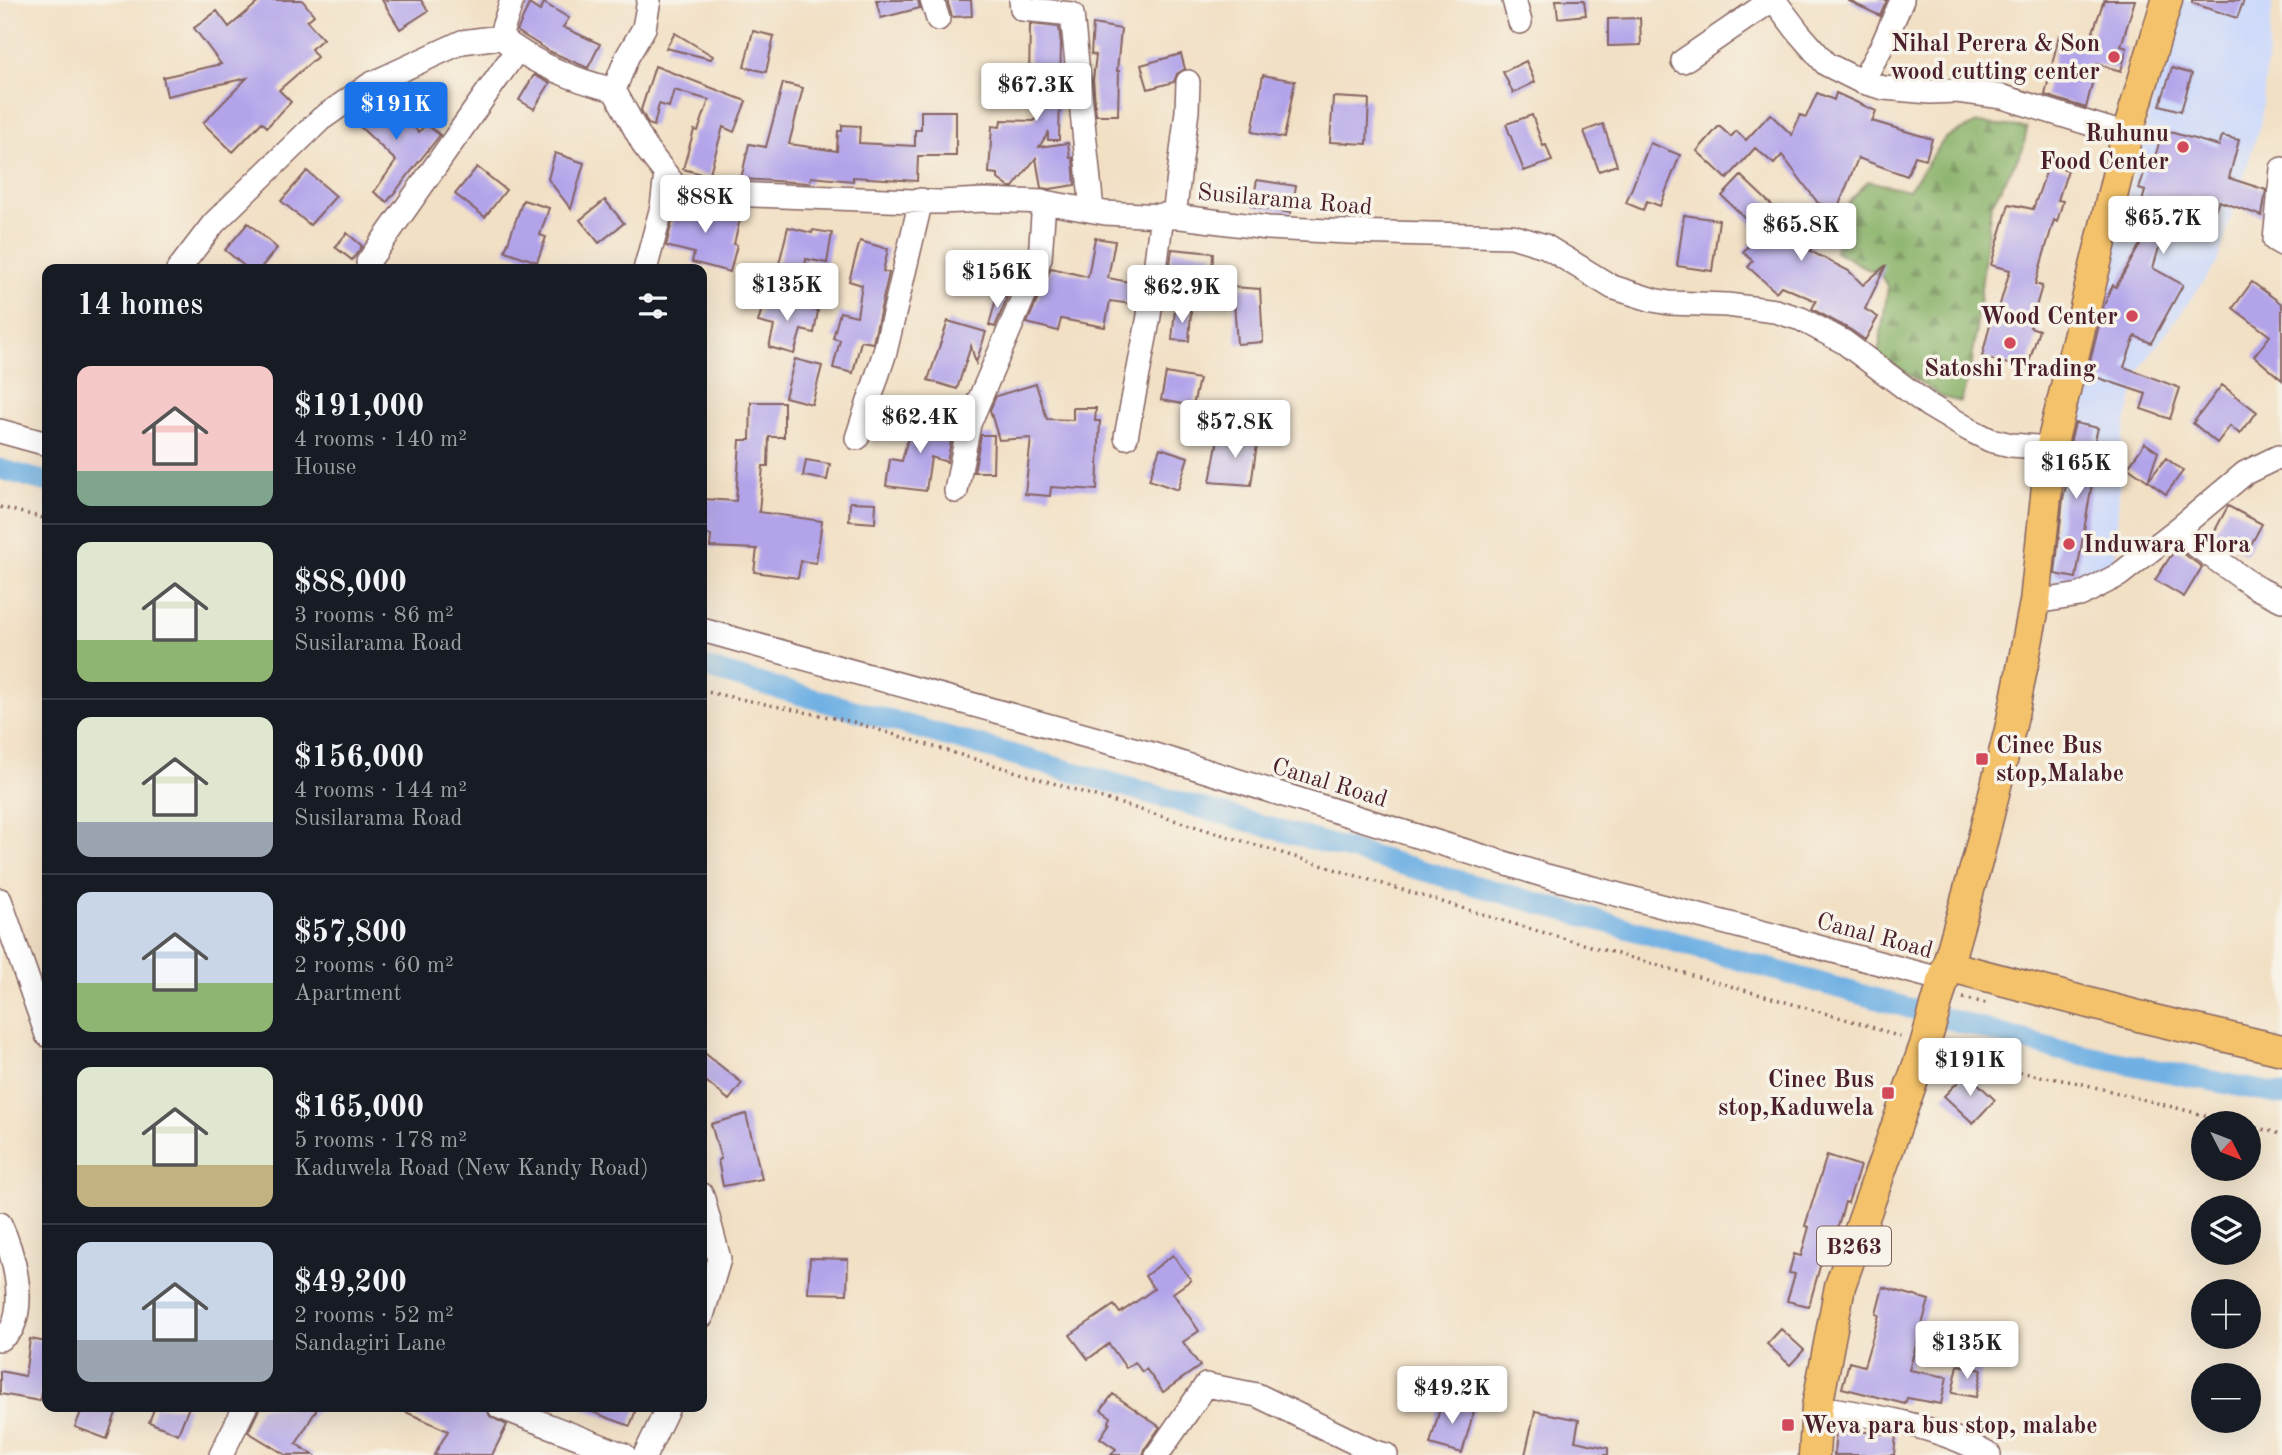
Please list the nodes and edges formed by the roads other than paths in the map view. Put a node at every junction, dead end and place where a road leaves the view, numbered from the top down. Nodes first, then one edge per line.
1 (512, 0) edge
2 (649, 0) edge
3 (1021, 0) edge
4 (1773, 0) edge
5 (1902, 0) edge
6 (2166, 0) edge
7 (508, 44) junction
8 (1682, 61) dead end
9 (1188, 82) dead end
10 (1863, 82) junction
11 (614, 90) junction
12 (2127, 135) junction
13 (2282, 169) edge
14 (666, 174) junction
15 (921, 200) junction
16 (1044, 202) junction
17 (1092, 210) junction
18 (1168, 216) junction
19 (2282, 244) edge
20 (368, 262) dead end
21 (183, 264) edge
22 (647, 264) edge
23 (0, 431) edge
24 (1126, 437) dead end
25 (857, 438) dead end
26 (42, 443) edge
27 (2051, 448) junction
28 (2281, 454) edge
29 (956, 491) dead end
30 (2176, 531) junction
31 (2282, 600) edge
32 (2035, 602) junction
33 (707, 632) edge
34 (0, 900) edge
35 (1944, 980) junction
36 (42, 1021) edge
37 (2282, 1050) edge
38 (707, 1214) edge
39 (0, 1224) edge
40 (707, 1299) edge
41 (0, 1339) edge
42 (1817, 1407) junction
43 (242, 1412) edge
44 (513, 1412) edge
45 (666, 1412) edge
46 (221, 1455) edge
47 (624, 1455) edge
48 (645, 1455) edge
49 (1157, 1455) edge
50 (1386, 1455) edge
51 (1814, 1455) edge
52 (1989, 1455) edge

1 - 7 street
2 - 11 street
3 - 17 street
4 - 8 street
4 - 10 street
5 - 10 street
6 - 12 main road, B263
7 - 11 street
7 - 20 street
7 - 21 street
9 - 18 street
10 - 12 street
11 - 14 street, Susilarama Road
12 - 27 main road, B263
13 - 19 street
14 - 15 street, Susilarama Road
14 - 22 street
15 - 16 street, Susilarama Road
15 - 25 street
16 - 17 street, Susilarama Road
16 - 29 street
17 - 18 street, Susilarama Road
18 - 24 street
18 - 27 street, Susilarama Road
23 - 26 street
27 - 32 main road, B263
28 - 30 street
30 - 31 street
30 - 32 street
32 - 35 main road, B263
33 - 35 street, Canal Road
34 - 36 street
35 - 37 main road
35 - 42 main road, B263
38 - 40 street
39 - 41 street
42 - 51 main road, B263
42 - 52 street
43 - 46 street
44 - 47 street
45 - 48 street
49 - 50 street

